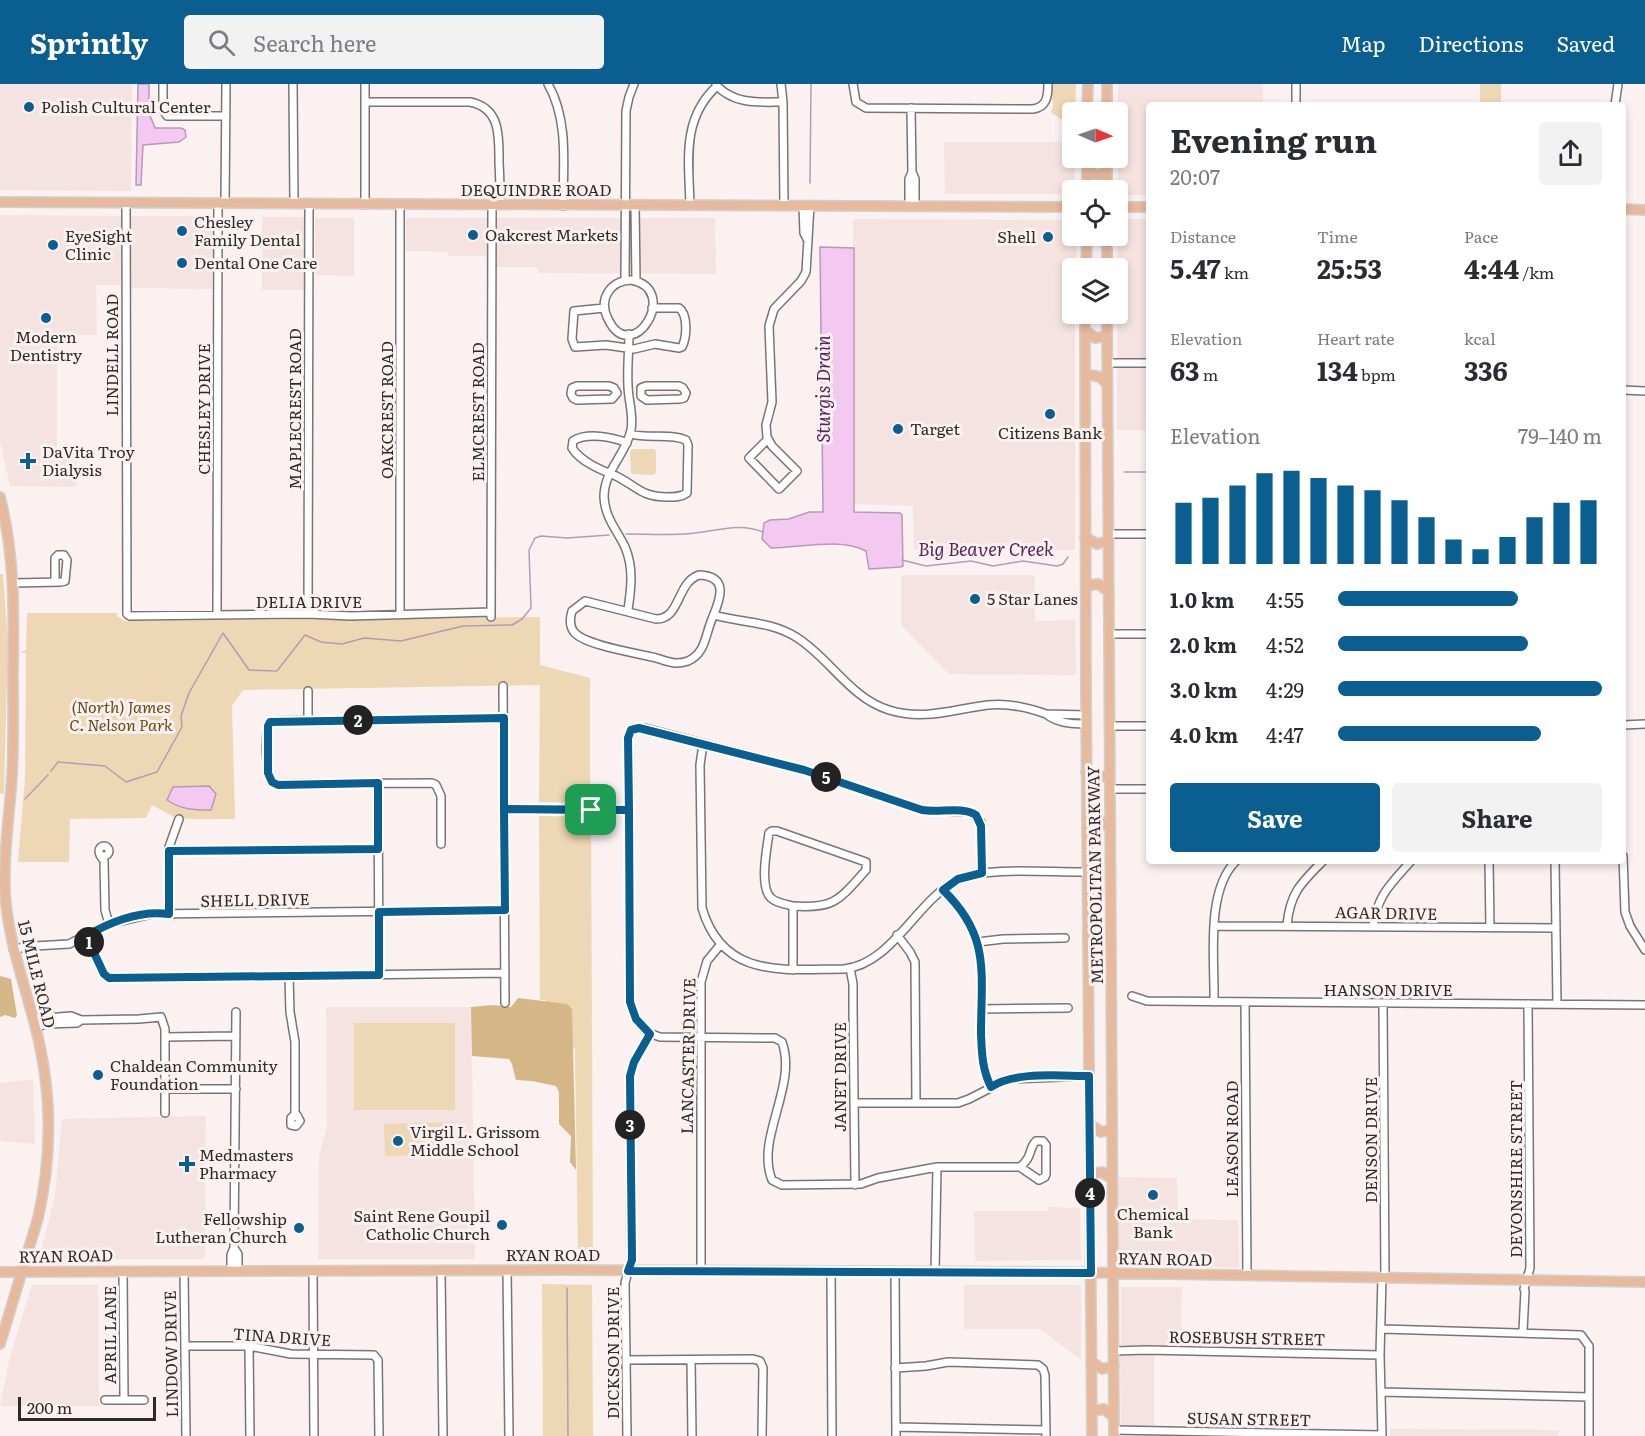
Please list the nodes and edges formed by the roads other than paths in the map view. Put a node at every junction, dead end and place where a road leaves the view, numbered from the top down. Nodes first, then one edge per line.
1 (163, 84) edge
2 (226, 84) edge
3 (293, 84) edge
4 (365, 84) edge
5 (549, 84) edge
6 (634, 84) edge
7 (781, 84) edge
8 (853, 84) edge
9 (1048, 84) edge
10 (1088, 84) edge
11 (1107, 84) edge
12 (1296, 84) edge
13 (1618, 84) edge
14 (717, 85) edge
15 (365, 102) junction
16 (783, 102) junction
17 (1087, 102) edge
18 (1107, 102) edge
19 (1296, 102) edge
20 (1615, 102) edge
21 (911, 108) junction
22 (226, 116) junction
23 (1089, 168) edge
24 (1107, 168) edge
25 (1107, 172) junction
26 (1107, 180) edge
27 (0, 202) edge
28 (126, 203) junction
29 (222, 204) junction
30 (294, 204) junction
31 (309, 204) junction
32 (365, 205) junction
33 (400, 205) junction
34 (631, 205) junction
35 (496, 206) junction
36 (563, 206) junction
37 (690, 206) junction
38 (784, 206) junction
39 (806, 206) junction
40 (912, 206) junction
41 (1062, 207) edge
42 (1128, 207) edge
43 (1146, 207) edge
44 (1626, 209) edge
45 (1645, 210) edge
46 (631, 280) junction
47 (604, 308) junction
48 (652, 308) junction
49 (1085, 324) edge
50 (1107, 324) edge
51 (1085, 330) junction
52 (629, 334) junction
53 (1107, 336) junction
54 (629, 349) junction
55 (1107, 363) junction
56 (1146, 363) edge
57 (1085, 374) junction
58 (1107, 384) junction
59 (1626, 390) edge
60 (1645, 391) edge
61 (617, 393) junction
62 (628, 393) junction
63 (640, 393) junction
64 (630, 434) junction
65 (768, 439) junction
66 (627, 443) junction
67 (609, 473) junction
68 (0, 497) edge
69 (1146, 534) edge
70 (1085, 537) junction
71 (1108, 538) junction
72 (55, 582) dead end
73 (14, 583) junction
74 (1086, 586) junction
75 (1108, 591) junction
76 (628, 610) junction
77 (126, 614) joint
78 (308, 614) junction
79 (491, 614) joint
80 (217, 615) junction
81 (400, 615) junction
82 (714, 615) junction
83 (1108, 634) junction
84 (1146, 634) edge
85 (503, 686) dead end
86 (308, 691) dead end
87 (504, 718) junction
88 (1086, 719) junction
89 (308, 720) junction
90 (1645, 724) edge
91 (1626, 725) edge
92 (1108, 726) junction
93 (1146, 726) edge
94 (703, 744) junction
95 (1086, 772) junction
96 (1109, 775) junction
97 (378, 783) junction
98 (1109, 789) junction
99 (1146, 789) edge
100 (5, 801) edge
101 (504, 809) junction
102 (629, 810) junction
103 (179, 819) dead end
104 (1087, 822) junction
105 (1109, 826) junction
106 (441, 844) dead end
107 (378, 849) junction
108 (169, 851) junction
109 (104, 857) dead end
110 (1231, 864) edge
111 (1320, 864) edge
112 (1408, 864) edge
113 (1489, 864) edge
114 (1555, 864) edge
115 (1623, 864) edge
116 (1087, 872) junction
117 (982, 873) junction
118 (943, 890) junction
119 (793, 906) junction
120 (505, 910) junction
121 (379, 912) junction
122 (169, 914) junction
123 (109, 924) junction
124 (1287, 925) junction
125 (1214, 926) junction
126 (1374, 926) junction
127 (1490, 927) junction
128 (1556, 928) junction
129 (897, 935) junction
130 (86, 936) junction
131 (1065, 938) dead end
132 (978, 942) junction
133 (721, 945) junction
134 (14, 950) junction
135 (1645, 950) edge
136 (850, 969) junction
137 (793, 970) junction
138 (505, 974) junction
139 (379, 975) junction
140 (289, 976) junction
141 (1132, 996) dead end
142 (1214, 1002) junction
143 (1245, 1002) junction
144 (505, 1003) dead end
145 (1383, 1003) junction
146 (1528, 1004) junction
147 (1557, 1004) junction
148 (1645, 1005) edge
149 (1068, 1008) dead end
150 (981, 1009) junction
151 (236, 1012) dead end
152 (35, 1023) junction
153 (650, 1034) junction
154 (236, 1036) junction
155 (165, 1037) junction
156 (701, 1038) junction
157 (1089, 1076) junction
158 (991, 1087) junction
159 (165, 1089) junction
160 (236, 1089) junction
161 (854, 1103) junction
162 (916, 1103) junction
163 (165, 1113) dead end
164 (295, 1115) dead end
165 (1089, 1124) junction
166 (1112, 1129) junction
167 (937, 1167) junction
168 (1020, 1167) junction
169 (1090, 1174) junction
170 (1112, 1179) junction
171 (855, 1185) junction
172 (507, 1270) junction
173 (123, 1271) junction
174 (184, 1271) junction
175 (234, 1271) junction
176 (312, 1271) junction
177 (441, 1271) junction
178 (628, 1271) junction
179 (701, 1271) junction
180 (896, 1271) junction
181 (0, 1272) edge
182 (22, 1272) junction
183 (831, 1272) junction
184 (935, 1272) junction
185 (1091, 1273) junction
186 (1113, 1273) junction
187 (1246, 1275) junction
188 (1384, 1277) junction
189 (1527, 1280) junction
190 (1645, 1282) edge
191 (1382, 1329) junction
192 (1523, 1331) junction
193 (0, 1344) edge
194 (185, 1346) junction
195 (249, 1346) junction
196 (1114, 1351) junction
197 (314, 1354) junction
198 (1380, 1355) junction
199 (626, 1360) junction
200 (691, 1360) junction
201 (1091, 1361) junction
202 (1114, 1366) junction
203 (895, 1368) junction
204 (1382, 1392) junction
205 (1588, 1397) junction
206 (105, 1400) dead end
207 (124, 1400) junction
208 (144, 1400) dead end
209 (1092, 1411) junction
210 (1114, 1417) junction
211 (896, 1427) junction
212 (972, 1432) edge
213 (1046, 1433) edge
214 (1114, 1433) edge
215 (1382, 1435) edge
216 (186, 1436) edge
217 (250, 1436) edge
218 (314, 1436) edge
219 (379, 1436) edge
220 (443, 1436) edge
221 (509, 1436) edge
222 (627, 1436) edge
223 (692, 1436) edge
224 (762, 1436) edge
225 (832, 1436) edge
226 (896, 1436) edge
227 (1092, 1436) edge
228 (1589, 1436) edge

1 - 22 street
2 - 22 street, CHESLEY DRIVE
3 - 30 street
4 - 15 street
5 - 36 street
6 - 34 street
7 - 16 street
8 - 21 street
9 - 21 street
10 - 17 main road
11 - 18 main road
12 - 19 street
13 - 20 street
14 - 16 street
14 - 37 street
15 - 32 street
15 - 35 street, ELMCREST ROAD
16 - 38 street
21 - 40 street
22 - 29 street, CHESLEY DRIVE
23 - 25 main road
24 - 25 main road
25 - 26 main road
27 - 28 main road, DEQUINDRE ROAD
28 - 29 main road, DEQUINDRE ROAD
28 - 77 street, LINDELL ROAD
29 - 30 main road, DEQUINDRE ROAD
29 - 80 street, CHESLEY DRIVE
30 - 31 main road, DEQUINDRE ROAD
31 - 32 main road, DEQUINDRE ROAD
31 - 78 street, MAPLECREST ROAD
32 - 33 main road, DEQUINDRE ROAD
33 - 35 main road, DEQUINDRE ROAD
33 - 81 street, OAKCREST ROAD
34 - 36 main road, DEQUINDRE ROAD
34 - 37 main road, DEQUINDRE ROAD
34 - 46 street
35 - 36 main road, DEQUINDRE ROAD
35 - 79 street, ELMCREST ROAD
37 - 38 main road, DEQUINDRE ROAD
38 - 39 main road, DEQUINDRE ROAD
39 - 40 main road, DEQUINDRE ROAD
39 - 65 street
40 - 41 main road, DEQUINDRE ROAD
42 - 43 main road
44 - 45 main road
46 - 47 street
46 - 48 street
47 - 52 street
47 - 54 street
48 - 52 street
48 - 54 street
49 - 51 main road, METROPOLITAN PARKWAY
50 - 53 main road, METROPOLITAN PARKWAY
51 - 53 main road
51 - 57 main road, METROPOLITAN PARKWAY
52 - 54 street
53 - 55 main road, METROPOLITAN PARKWAY
54 - 62 street
55 - 56 street
55 - 58 main road, METROPOLITAN PARKWAY
57 - 58 main road
57 - 70 main road, METROPOLITAN PARKWAY
58 - 71 main road, METROPOLITAN PARKWAY
59 - 60 street
61 - 61 street
61 - 62 street
62 - 63 street
62 - 64 street
63 - 63 street
64 - 66 street
64 - 67 street
65 - 65 street
66 - 67 street
66 - 67 street
67 - 76 street
68 - 73 main road, 15 MILE ROAD
69 - 71 street
70 - 71 main road
70 - 74 main road, METROPOLITAN PARKWAY
71 - 75 main road, METROPOLITAN PARKWAY
72 - 73 street
73 - 100 main road, 15 MILE ROAD
74 - 75 main road
74 - 88 main road, METROPOLITAN PARKWAY
75 - 83 main road, METROPOLITAN PARKWAY
76 - 82 street
76 - 82 street
77 - 80 street, DELIA DRIVE
78 - 80 street, DELIA DRIVE
78 - 81 street, DELIA DRIVE
79 - 81 street, DELIA DRIVE
82 - 88 street
83 - 84 street
83 - 92 main road, METROPOLITAN PARKWAY
85 - 87 street
86 - 89 street
87 - 89 street
87 - 101 street
88 - 95 main road, METROPOLITAN PARKWAY
89 - 97 street
90 - 91 street
92 - 93 street
92 - 96 main road, METROPOLITAN PARKWAY
94 - 102 street
94 - 117 street
94 - 133 street
95 - 96 main road
95 - 104 main road, METROPOLITAN PARKWAY
96 - 98 main road, METROPOLITAN PARKWAY
97 - 106 street
97 - 107 street
98 - 99 street
98 - 105 main road, METROPOLITAN PARKWAY
100 - 134 main road, 15 MILE ROAD
101 - 102 street
101 - 120 street
102 - 153 street
103 - 108 street
104 - 105 main road
104 - 116 main road, METROPOLITAN PARKWAY
105 - 166 main road, METROPOLITAN PARKWAY
107 - 108 street
107 - 121 street
108 - 122 street
109 - 123 street
110 - 125 street
111 - 124 street
112 - 126 street
113 - 127 street
114 - 128 street
115 - 135 street
116 - 117 street
116 - 157 main road, METROPOLITAN PARKWAY
117 - 118 street
118 - 129 street
118 - 132 street
119 - 119 street
119 - 137 street
120 - 121 street, SHELL DRIVE
120 - 138 street
121 - 122 street, SHELL DRIVE
121 - 139 street
122 - 123 street, SHELL DRIVE
123 - 130 street, SHELL DRIVE
124 - 125 street, AGAR DRIVE
124 - 126 street, AGAR DRIVE
125 - 142 street
126 - 127 street, AGAR DRIVE
127 - 128 street, AGAR DRIVE
128 - 147 street
129 - 136 street
129 - 162 street
130 - 134 street, SHELL DRIVE
130 - 140 street
131 - 132 street
132 - 150 street
133 - 137 street
133 - 156 street, LANCASTER DRIVE
134 - 152 main road, 15 MILE ROAD
136 - 137 street
136 - 161 street, JANET DRIVE
138 - 139 street
138 - 144 street
139 - 140 street
140 - 164 street
141 - 142 street, HANSON DRIVE
142 - 143 street, HANSON DRIVE
143 - 145 street, HANSON DRIVE
143 - 187 street, LEASON ROAD
145 - 146 street, HANSON DRIVE
145 - 188 street, DENSON DRIVE
146 - 147 street, HANSON DRIVE
146 - 189 street, DEVONSHIRE STREET
147 - 148 street, HANSON DRIVE
149 - 150 street
150 - 158 street
151 - 154 street
152 - 155 street
152 - 182 main road, 15 MILE ROAD
153 - 156 street
153 - 178 street, DICKSON DRIVE
154 - 155 street
154 - 160 street
155 - 159 street
156 - 171 street
156 - 179 street, LANCASTER DRIVE
157 - 158 street
157 - 165 main road, METROPOLITAN PARKWAY
158 - 162 street
159 - 160 street
159 - 163 street
160 - 175 street
161 - 162 street
161 - 171 street, JANET DRIVE
165 - 166 main road
165 - 169 main road, METROPOLITAN PARKWAY
166 - 170 main road, METROPOLITAN PARKWAY
167 - 168 street
167 - 171 street
167 - 184 street
168 - 168 street
169 - 170 main road
169 - 185 main road, METROPOLITAN PARKWAY
170 - 186 main road, METROPOLITAN PARKWAY
172 - 177 main road, RYAN ROAD
172 - 178 main road, RYAN ROAD
172 - 221 street
173 - 174 main road, RYAN ROAD
173 - 182 main road, RYAN ROAD
173 - 207 street, APRIL LANE
174 - 175 main road, RYAN ROAD
174 - 194 street, LINDOW DRIVE
175 - 176 main road, RYAN ROAD
176 - 177 main road, RYAN ROAD
176 - 197 street
177 - 220 street
178 - 179 main road, RYAN ROAD
178 - 199 street, DICKSON DRIVE
179 - 183 main road, RYAN ROAD
180 - 183 main road, RYAN ROAD
180 - 184 main road, RYAN ROAD
180 - 203 street
181 - 182 main road, RYAN ROAD
182 - 193 main road, 15 MILE ROAD
183 - 225 street
184 - 185 main road, RYAN ROAD
185 - 186 main road, RYAN ROAD
185 - 201 main road, METROPOLITAN PARKWAY
186 - 187 main road, RYAN ROAD
186 - 196 main road, METROPOLITAN PARKWAY
187 - 188 main road, RYAN ROAD
188 - 189 main road, RYAN ROAD
188 - 191 street, DENSON DRIVE
189 - 190 main road, RYAN ROAD
189 - 192 street, DEVONSHIRE STREET
191 - 192 street
191 - 198 street, DENSON DRIVE
192 - 205 street
194 - 195 street, TINA DRIVE
194 - 216 street, LINDOW DRIVE
195 - 197 street, TINA DRIVE
195 - 217 street
196 - 198 street, ROSEBUSH STREET
196 - 202 main road, METROPOLITAN PARKWAY
197 - 218 street
197 - 219 street, TINA DRIVE
198 - 204 street, DENSON DRIVE
199 - 200 street
199 - 222 street, DICKSON DRIVE
200 - 223 street
200 - 224 street
201 - 202 main road
201 - 209 main road, METROPOLITAN PARKWAY
202 - 210 main road, METROPOLITAN PARKWAY
203 - 211 street
203 - 213 street
204 - 205 street
204 - 215 street, DENSON DRIVE
205 - 228 street
206 - 207 street, APRIL LANE
207 - 208 street, APRIL LANE
209 - 210 main road
209 - 227 main road, METROPOLITAN PARKWAY
210 - 214 main road, METROPOLITAN PARKWAY
211 - 212 street
211 - 226 street
212 - 213 street
214 - 215 street, SUSAN STREET

